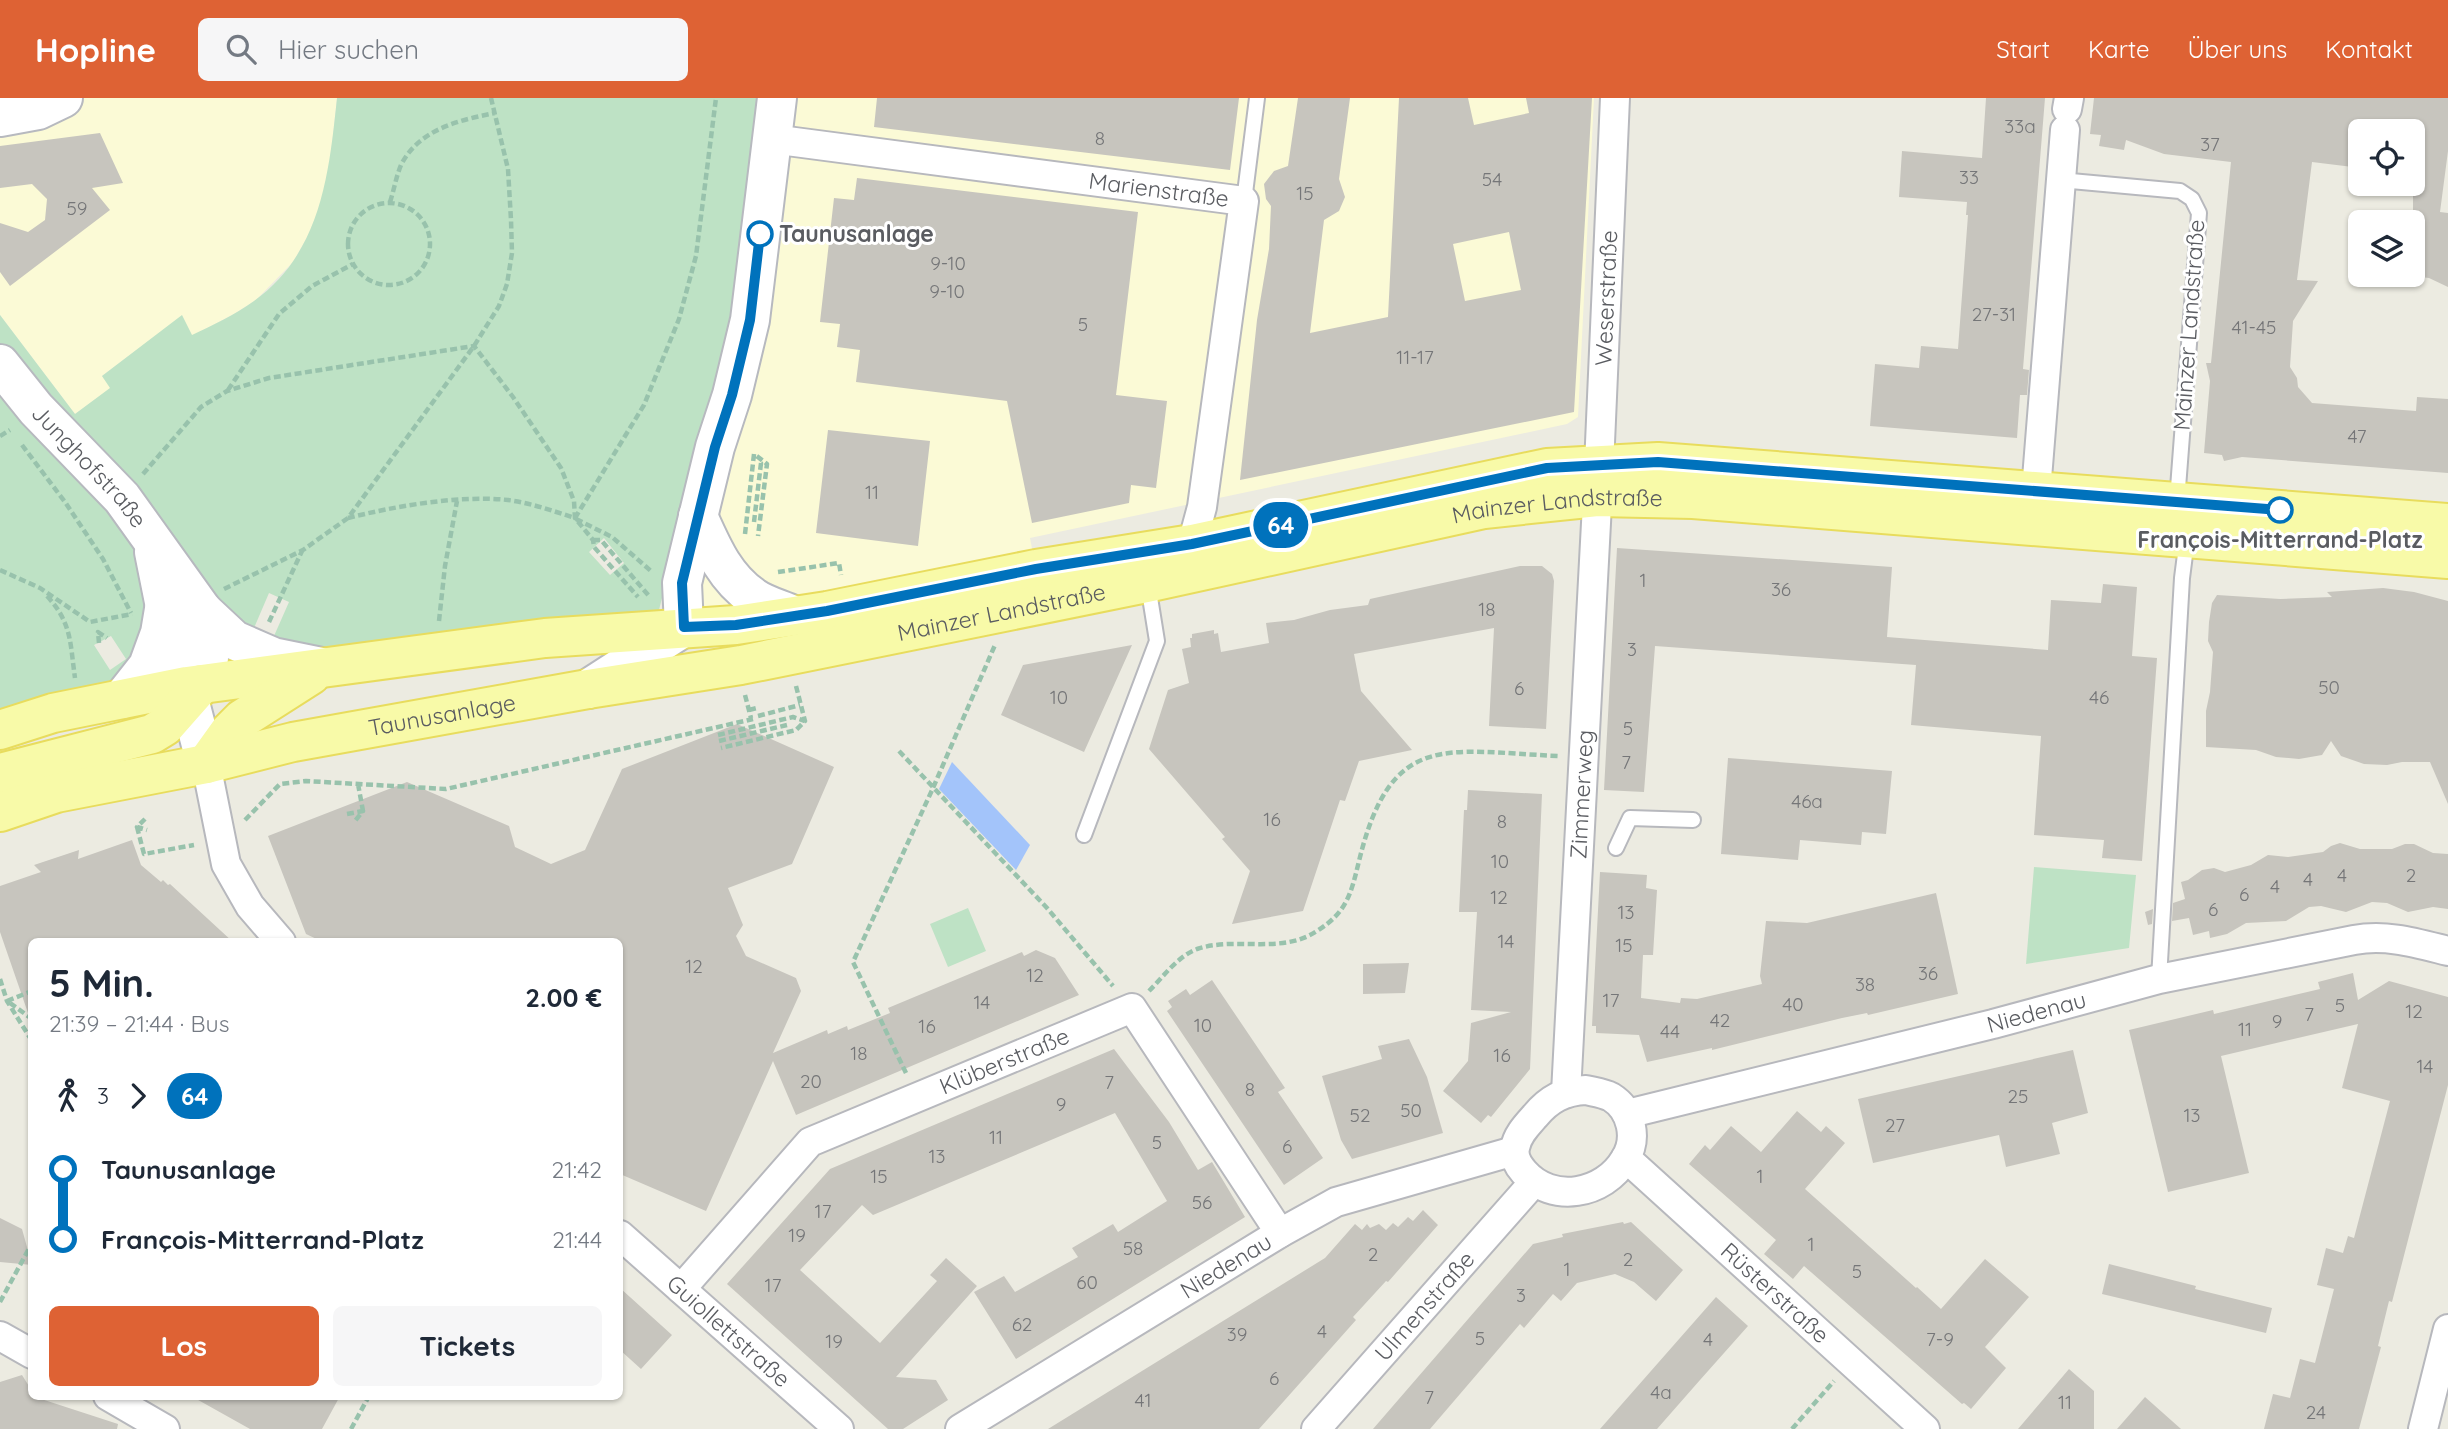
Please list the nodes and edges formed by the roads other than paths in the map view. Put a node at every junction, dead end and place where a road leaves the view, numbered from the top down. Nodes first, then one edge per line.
1 (63, 98) edge
2 (777, 98) edge
3 (1257, 98) edge
4 (1615, 98) edge
5 (2067, 113) edge
6 (0, 117) edge
7 (772, 139) junction
8 (2060, 180) junction
9 (1244, 201) junction
10 (0, 364) edge
11 (1598, 481) junction
12 (2036, 491) junction
13 (698, 516) junction
14 (2182, 520) junction
15 (2448, 523) edge
16 (151, 536) junction
17 (1192, 544) junction
18 (2448, 558) edge
19 (1147, 583) junction
20 (208, 603) junction
21 (146, 611) junction
22 (793, 615) junction
23 (684, 627) junction
24 (741, 665) junction
25 (324, 667) junction
26 (682, 675) joint
27 (588, 690) junction
28 (193, 691) junction
29 (122, 699) junction
30 (0, 730) edge
31 (245, 741) junction
32 (206, 764) junction
33 (0, 773) edge
34 (0, 812) edge
35 (1693, 820) dead end
36 (1084, 835) dead end
37 (1616, 848) dead end
38 (278, 938) edge
39 (2448, 951) edge
40 (2159, 979) junction
41 (1566, 1093) junction
42 (1627, 1114) junction
43 (1514, 1152) junction
44 (1626, 1158) junction
45 (1534, 1182) junction
46 (1280, 1233) junction
47 (623, 1238) edge
48 (681, 1289) junction
49 (2448, 1329) edge
50 (0, 1336) edge
51 (28, 1352) edge
52 (115, 1400) edge
53 (165, 1429) edge
54 (839, 1429) edge
55 (960, 1429) edge
56 (1315, 1429) edge
57 (1925, 1429) edge
58 (2423, 1429) edge

1 - 6 main road
2 - 7 main road
3 - 9 lane
4 - 11 street, Weserstraße
5 - 8 street
7 - 9 street, Marienstraße
7 - 13 main road
8 - 12 street
8 - 14 lane, Mainzer Landstraße
9 - 17 street, Marienstraße
10 - 16 main road, Junghofstraße
11 - 12 main road, Mainzer Landstraße
11 - 14 main road, Mainzer Landstraße
11 - 17 main road, Mainzer Landstraße
11 - 19 main road, Mainzer Landstraße
11 - 41 street, Zimmerweg
12 - 14 main road, Mainzer Landstraße
13 - 22 main road
13 - 23 main road
14 - 15 main road, Mainzer Landstraße
14 - 18 main road, Mainzer Landstraße
14 - 40 lane
16 - 20 main road, Junghofstraße
16 - 21 main road, Junghofstraße
17 - 22 main road, Mainzer Landstraße
19 - 24 main road, Mainzer Landstraße
19 - 36 lane
20 - 25 main road
20 - 28 main road, Junghofstraße
21 - 28 main road, Junghofstraße
21 - 29 main road
22 - 23 main road, Mainzer Landstraße
23 - 24 main road
23 - 25 main road
23 - 27 main road
24 - 26 main road, Mainzer Landstraße
25 - 28 main road
25 - 31 main road
26 - 27 main road, Taunusanlage
27 - 31 main road, Taunusanlage
28 - 29 main road
28 - 31 main road
28 - 32 main road
28 - 33 main road
29 - 30 main road
31 - 32 main road
32 - 34 main road
32 - 38 street
35 - 37 lane
39 - 40 street, Niedenau
40 - 42 street, Niedenau
41 - 42 street
41 - 43 street
42 - 44 street
43 - 45 street
43 - 46 street, Niedenau
44 - 45 street
44 - 57 street, Rüsterstraße
45 - 56 street, Ulmenstraße
46 - 48 street, Klüberstraße
46 - 55 street, Niedenau
47 - 48 street, Guiollettstraße
48 - 54 street, Guiollettstraße
49 - 58 street
50 - 51 street
52 - 53 street

